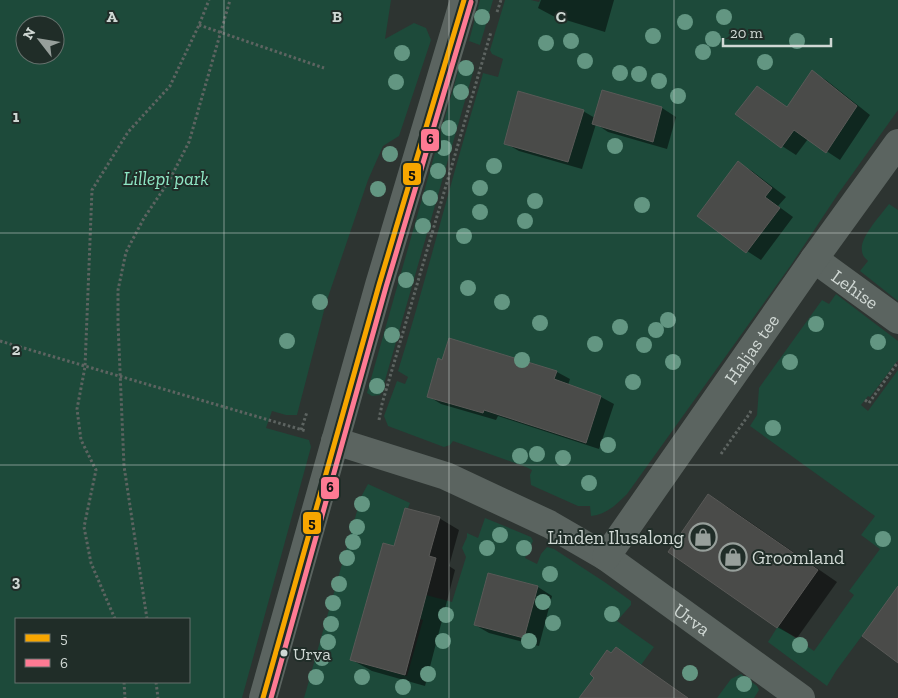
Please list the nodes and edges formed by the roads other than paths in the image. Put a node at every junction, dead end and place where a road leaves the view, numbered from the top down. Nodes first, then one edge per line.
1 (464, 0) edge
2 (898, 143) edge
3 (814, 260) junction
4 (898, 320) edge
5 (335, 441) junction
6 (606, 557) junction
7 (263, 698) edge
8 (801, 698) edge

1 - 5 street
2 - 3 street, Haljas tee
3 - 4 street, Lehise
3 - 6 street, Haljas tee
5 - 6 street, Urva
5 - 7 street
6 - 8 street, Urva

